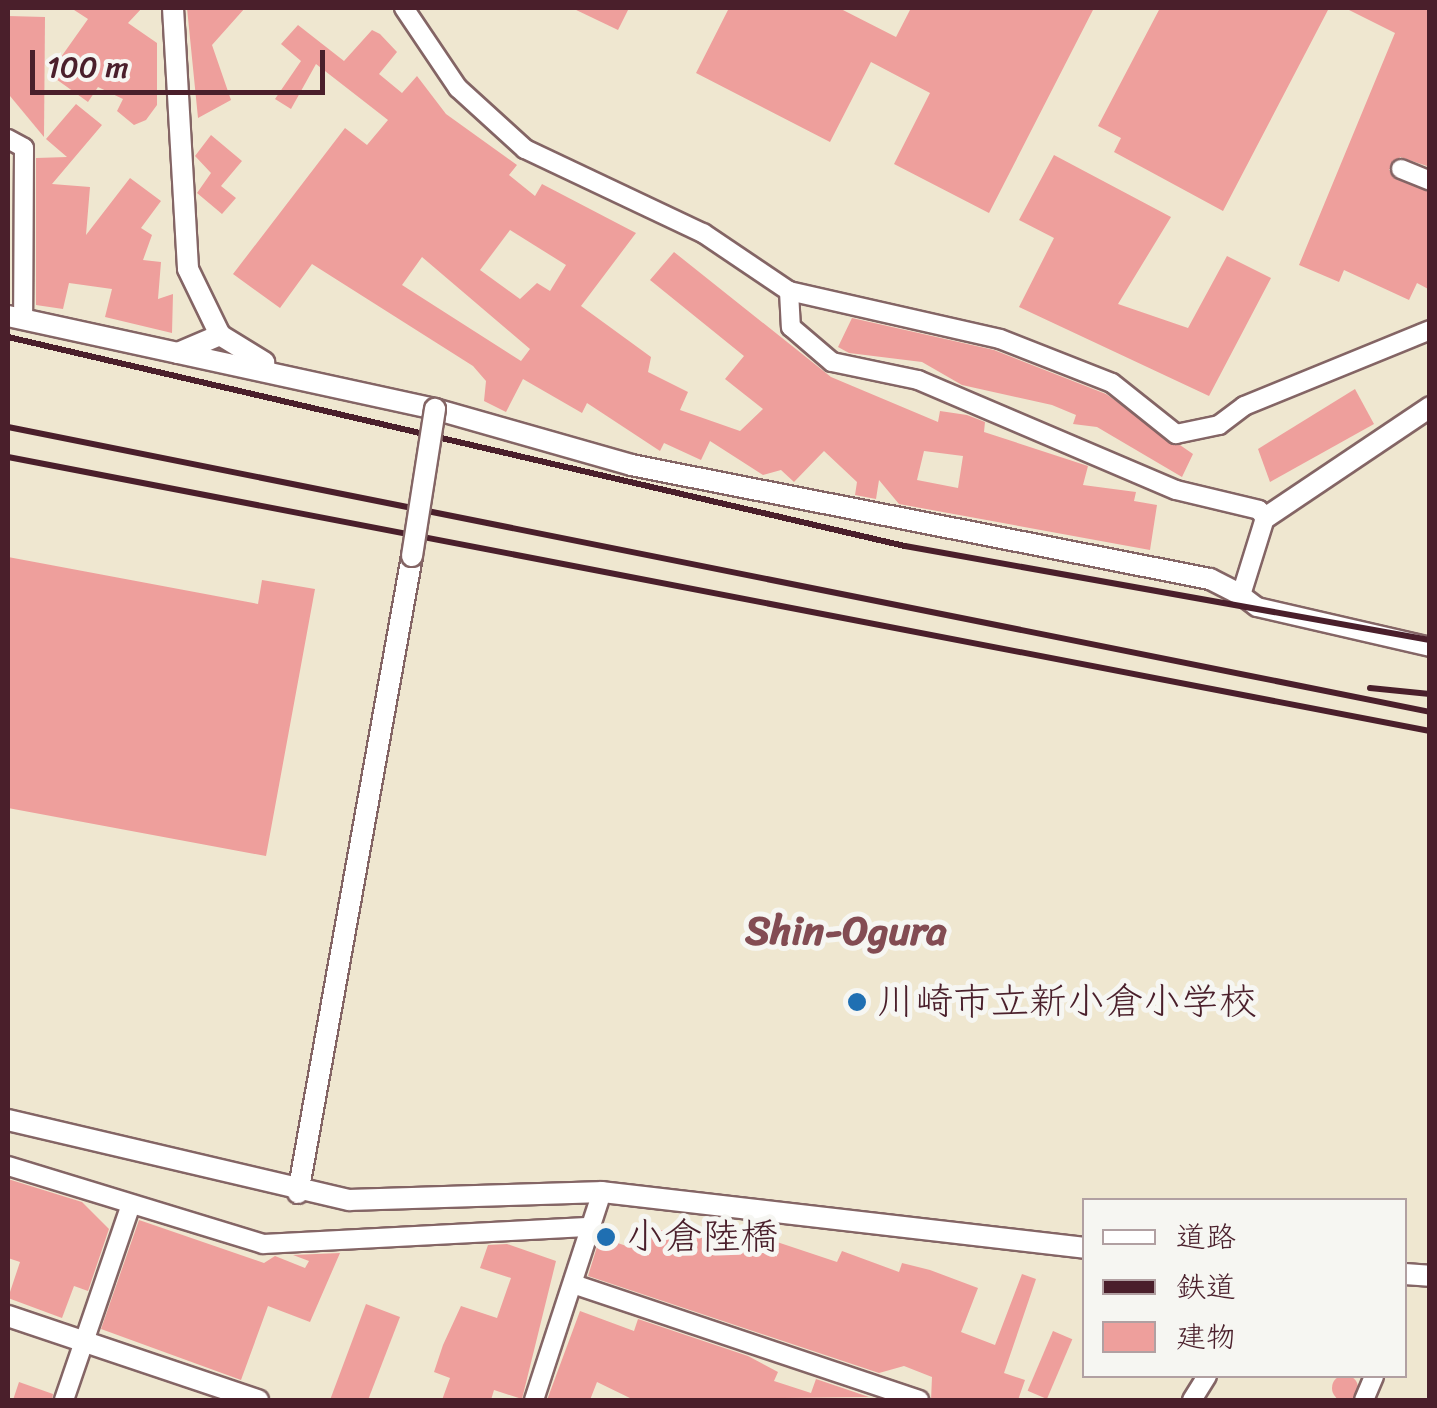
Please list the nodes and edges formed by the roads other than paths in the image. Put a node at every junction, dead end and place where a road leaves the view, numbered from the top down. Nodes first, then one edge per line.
1 (173, 8) edge
2 (404, 8) edge
3 (8, 139) edge
4 (1401, 169) dead end
5 (1430, 181) edge
6 (789, 290) junction
7 (15, 317) edge
8 (1430, 330) edge
9 (220, 335) junction
10 (178, 353) junction
11 (294, 375) junction
12 (1430, 407) edge
13 (435, 409) junction
14 (1265, 518) junction
15 (1241, 595) junction
16 (1430, 647) edge
17 (8, 1120) edge
18 (8, 1166) edge
19 (602, 1192) junction
20 (298, 1193) junction
21 (130, 1207) junction
22 (592, 1227) junction
23 (1082, 1248) edge
24 (573, 1284) junction
25 (8, 1316) edge
26 (83, 1342) junction
27 (1206, 1378) edge
28 (64, 1400) edge
29 (258, 1400) edge
30 (534, 1400) edge
31 (919, 1400) edge
32 (1192, 1400) edge

1 - 9 street
2 - 6 street
3 - 7 street
4 - 5 street
6 - 8 street
6 - 14 street
7 - 10 street
9 - 10 street
9 - 11 street
10 - 11 street
11 - 13 street
12 - 14 street
13 - 15 street
13 - 20 street, bridge
14 - 15 street
15 - 16 street
17 - 20 street
18 - 21 street
19 - 20 street
19 - 22 street
19 - 23 street
21 - 22 street
21 - 26 street
22 - 24 street
24 - 30 street
24 - 31 street
25 - 26 street
26 - 28 street
26 - 29 street
27 - 32 street

